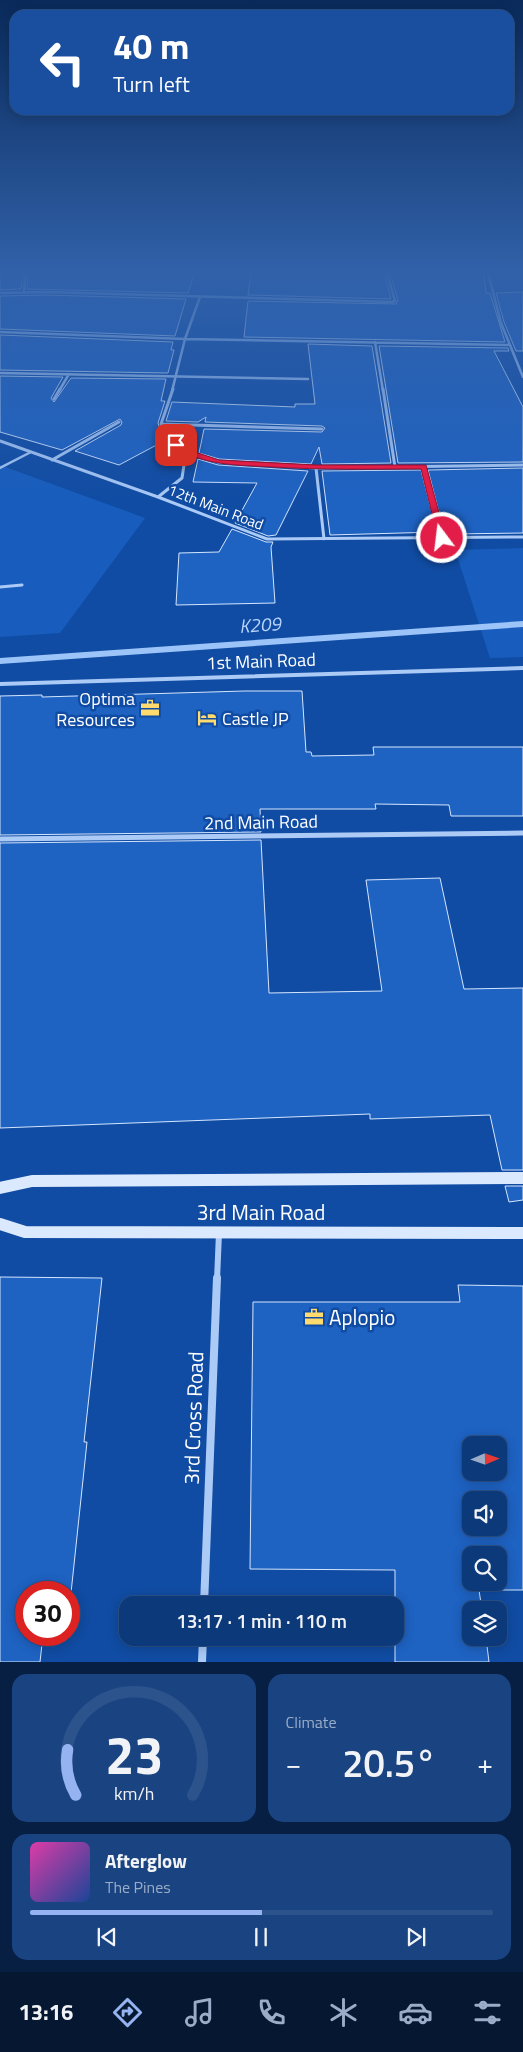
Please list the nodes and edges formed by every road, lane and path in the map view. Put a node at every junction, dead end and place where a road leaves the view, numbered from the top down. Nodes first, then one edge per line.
1 (183, 347) edge
2 (375, 347) edge
3 (509, 347) edge
4 (0, 373) edge
5 (69, 374) junction
6 (177, 376) junction
7 (523, 377) edge
8 (308, 379) dead end
9 (54, 399) dead end
10 (119, 422) dead end
11 (161, 424) junction
12 (322, 429) dead end
13 (0, 442) edge
14 (32, 452) junction
15 (186, 452) junction
16 (52, 460) junction
17 (523, 465) edge
18 (395, 467) junction
19 (424, 467) junction
20 (0, 468) edge
21 (316, 468) junction
22 (158, 496) junction
23 (523, 537) edge
24 (442, 538) junction
25 (324, 539) junction
26 (22, 585) dead end
27 (0, 587) edge
28 (523, 668) edge
29 (0, 684) edge
30 (523, 833) edge
31 (0, 839) edge
32 (523, 1178) edge
33 (0, 1188) edge
34 (0, 1224) edge
35 (219, 1232) junction
36 (523, 1233) edge
37 (204, 1596) edge
38 (203, 1646) edge
39 (202, 1662) edge

1 - 6 street
2 - 18 street
3 - 7 street
4 - 5 street
5 - 6 street
5 - 9 street
6 - 8 street
6 - 11 street
10 - 16 street
11 - 12 street
11 - 15 street
13 - 14 street, 12th Main Road
14 - 16 street, 12th Main Road
14 - 20 lane
15 - 21 street
15 - 22 street
16 - 22 street, 12th Main Road
17 - 19 street
18 - 19 street
18 - 21 street
19 - 24 street
21 - 25 street
22 - 25 street, 12th Main Road
23 - 24 street, 12th Main Road
24 - 25 street, 12th Main Road
26 - 27 lane
28 - 29 street, 1st Main Road
30 - 31 street, 2nd Main Road
32 - 33 street, 3rd Main Road
34 - 35 street, 3rd Main Road
35 - 36 street, 3rd Main Road
35 - 37 street, 3rd Cross Road
38 - 39 street

